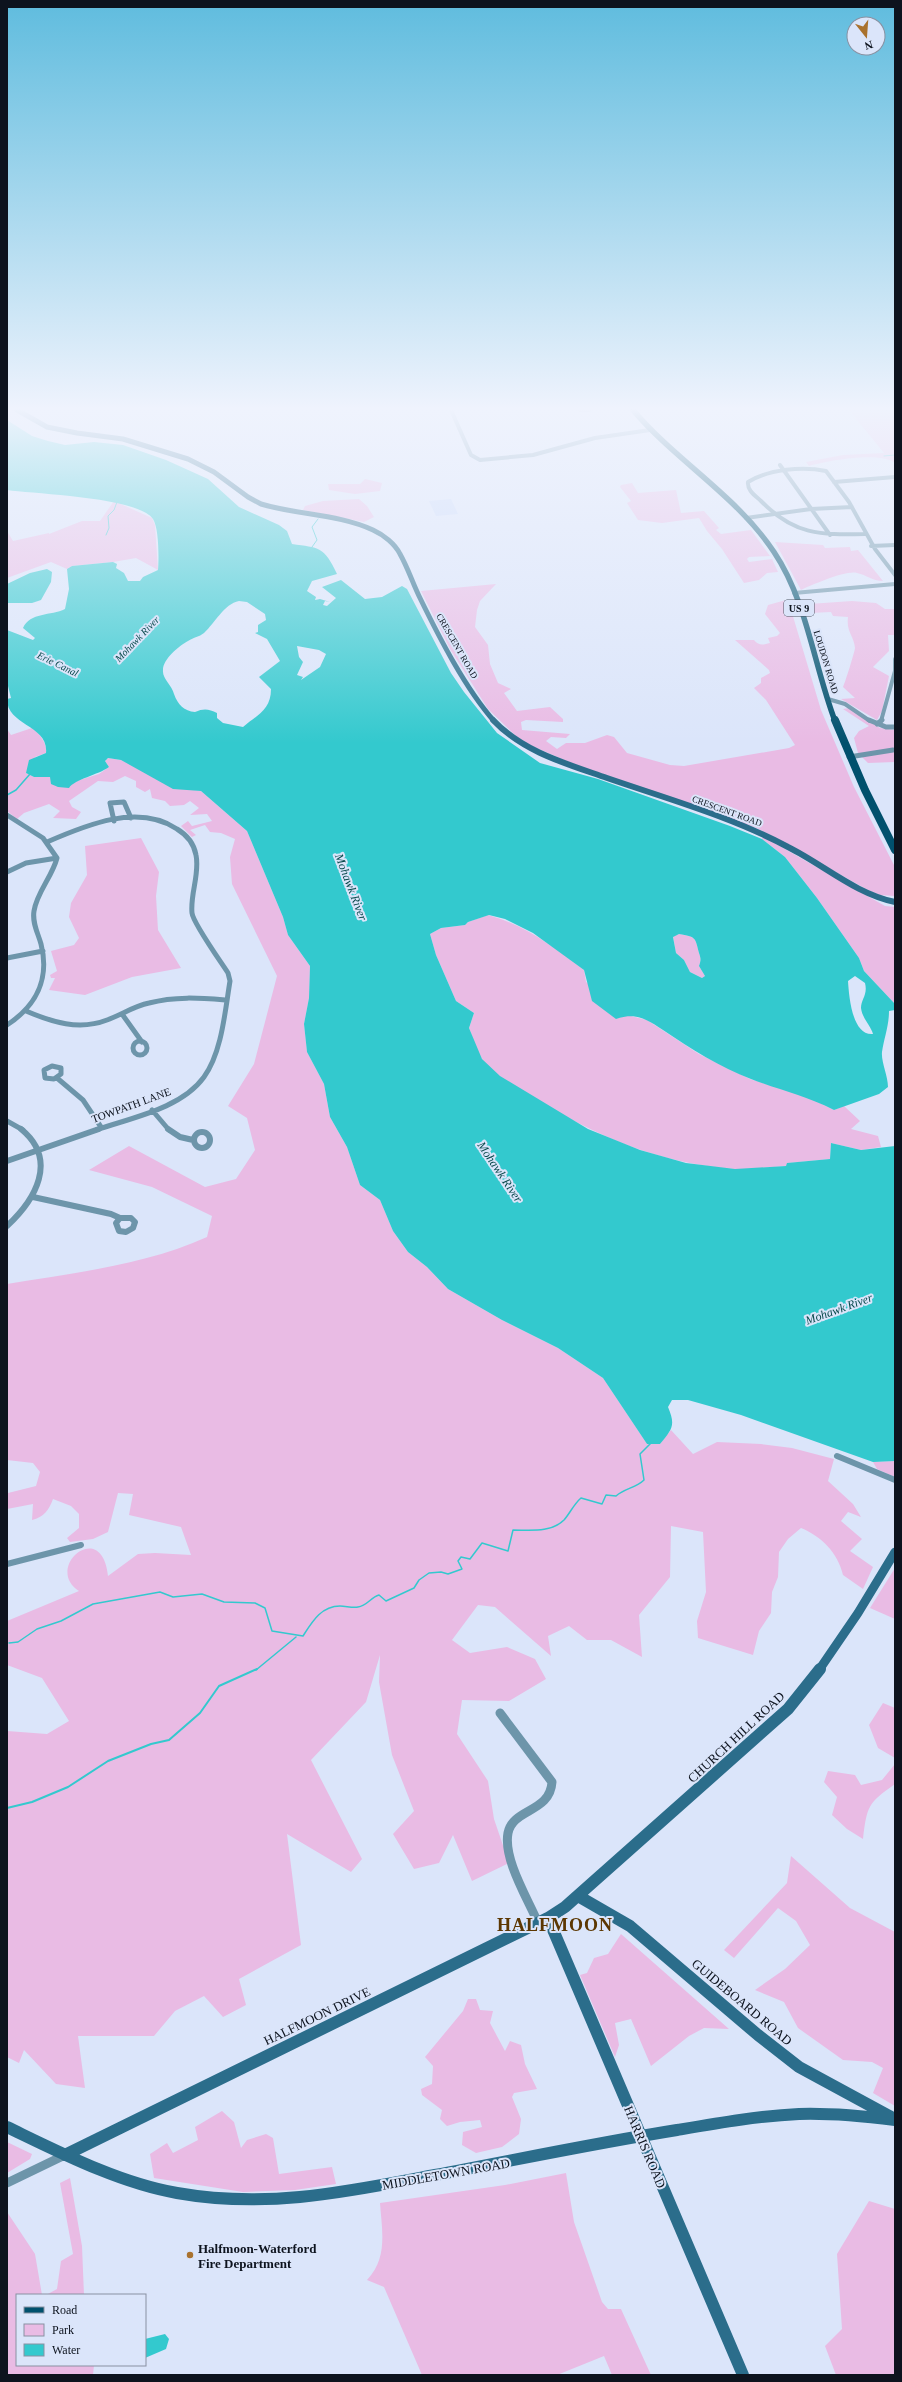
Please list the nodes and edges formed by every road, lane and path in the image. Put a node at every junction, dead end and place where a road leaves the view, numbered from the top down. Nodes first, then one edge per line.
1 (344, 521) edge
2 (749, 521) edge
3 (783, 521) edge
4 (820, 521) edge
5 (859, 521) edge
6 (865, 534) junction
7 (830, 535) junction
8 (895, 545) edge
9 (871, 546) junction
10 (895, 576) edge
11 (895, 584) edge
12 (794, 593) junction
13 (895, 659) edge
14 (828, 699) junction
15 (877, 724) junction
16 (895, 727) edge
17 (893, 750) dead end
18 (849, 757) junction
19 (8, 818) edge
20 (131, 818) junction
21 (114, 821) junction
22 (47, 842) junction
23 (895, 850) edge
24 (57, 858) junction
25 (7, 872) edge
26 (895, 902) edge
27 (43, 951) junction
28 (7, 958) edge
29 (226, 1000) junction
30 (26, 1011) junction
31 (122, 1014) junction
32 (7, 1025) edge
33 (142, 1042) dead end
34 (57, 1078) dead end
35 (152, 1110) junction
36 (7, 1121) edge
37 (101, 1127) junction
38 (193, 1140) dead end
39 (38, 1150) junction
40 (7, 1161) edge
41 (33, 1197) junction
42 (120, 1218) dead end
43 (7, 1226) edge
44 (837, 1456) dead end
45 (895, 1480) edge
46 (81, 1545) dead end
47 (895, 1552) edge
48 (7, 1564) edge
49 (500, 1713) dead end
50 (578, 1896) junction
51 (543, 1920) junction
52 (895, 2120) edge
53 (7, 2127) edge
54 (640, 2136) junction
55 (65, 2155) junction
56 (7, 2183) edge
57 (743, 2375) edge

1 - 26 street, CRESCENT ROAD
2 - 12 main road, LOUDON ROAD / US 9
3 - 7 street
4 - 7 street
5 - 6 street
6 - 7 street
6 - 9 street
8 - 9 street
9 - 10 street
11 - 12 street
12 - 14 main road, LOUDON ROAD / US 9
13 - 15 street
14 - 15 street
14 - 18 main road, LOUDON ROAD / US 9
15 - 16 street
17 - 18 street
18 - 23 main road, LOUDON ROAD / US 9
19 - 22 street
20 - 21 street, TOWPATH LANE
20 - 21 street
20 - 29 street, TOWPATH LANE
21 - 22 street, TOWPATH LANE
22 - 24 street
24 - 25 street
24 - 27 street
27 - 28 street
27 - 30 street
29 - 31 street
29 - 35 street, TOWPATH LANE
30 - 31 street
30 - 32 street
31 - 33 street
34 - 37 street
35 - 37 street, TOWPATH LANE
35 - 38 street
36 - 39 street
37 - 39 street, TOWPATH LANE
39 - 40 street, TOWPATH LANE
39 - 41 street
41 - 42 street
41 - 43 street
44 - 45 street
46 - 48 street
47 - 50 street, CHURCH HILL ROAD
49 - 51 street
50 - 51 street, HALFMOON DRIVE
50 - 52 street, GUIDEBOARD ROAD
51 - 54 street, HARRIS ROAD
51 - 55 street, HALFMOON DRIVE
52 - 54 street, MIDDLETOWN ROAD
53 - 55 street, MIDDLETOWN ROAD
54 - 55 street, MIDDLETOWN ROAD
54 - 57 street, HARRIS ROAD
55 - 56 street

